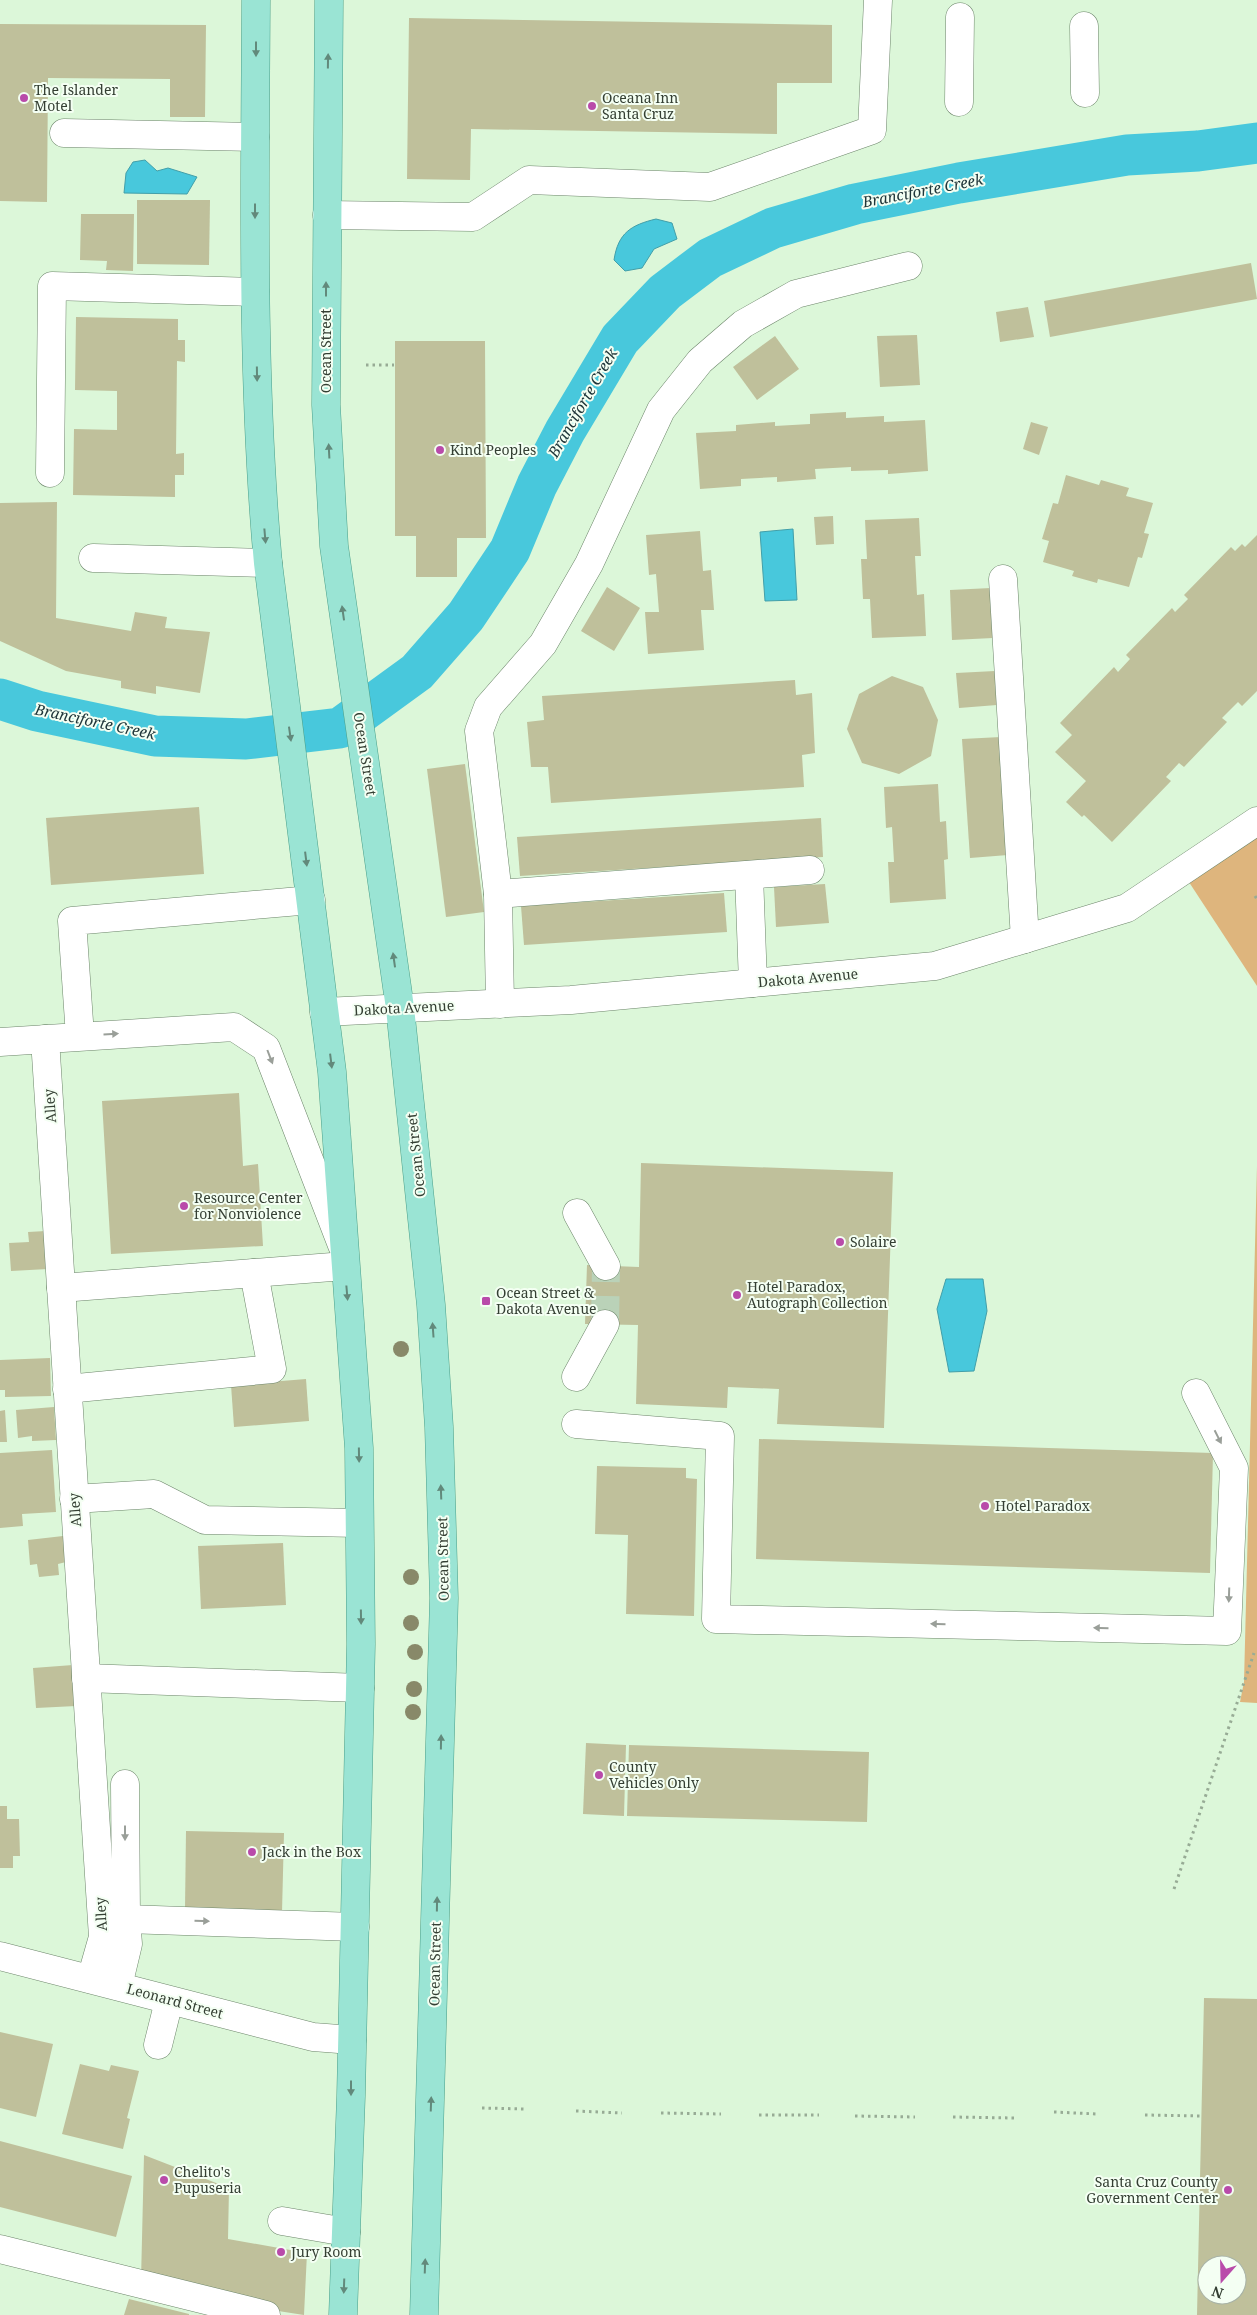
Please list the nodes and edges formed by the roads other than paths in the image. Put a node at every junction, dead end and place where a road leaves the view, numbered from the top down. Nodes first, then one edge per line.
1 (256, 0) edge
2 (330, 0) edge
3 (878, 0) edge
4 (960, 18) dead end
5 (1084, 26) dead end
6 (1085, 93) dead end
7 (958, 102) dead end
8 (64, 133) dead end
9 (255, 137) junction
10 (327, 214) junction
11 (908, 266) dead end
12 (255, 292) junction
13 (50, 472) dead end
14 (93, 558) dead end
15 (268, 563) junction
16 (1003, 579) dead end
17 (1257, 822) edge
18 (810, 870) dead end
19 (750, 875) junction
20 (498, 894) junction
21 (311, 900) junction
22 (1025, 939) junction
23 (753, 983) junction
24 (500, 1004) junction
25 (400, 1008) junction
26 (324, 1012) junction
27 (80, 1036) junction
28 (45, 1039) junction
29 (0, 1042) edge
30 (577, 1213) dead end
31 (344, 1258) junction
32 (606, 1266) tunnel mouth
33 (254, 1273) junction
34 (61, 1288) junction
35 (605, 1324) tunnel mouth
36 (576, 1377) dead end
37 (67, 1389) junction
38 (1196, 1393) dead end
39 (576, 1424) dead end
40 (74, 1499) junction
41 (359, 1523) junction
42 (86, 1678) junction
43 (360, 1688) junction
44 (125, 1784) dead end
45 (126, 1919) junction
46 (355, 1927) junction
47 (0, 1956) edge
48 (91, 1979) junction
49 (118, 1986) junction
50 (169, 2000) junction
51 (352, 2040) junction
52 (158, 2045) dead end
53 (282, 2221) dead end
54 (346, 2232) junction
55 (0, 2249) edge
56 (266, 2315) edge
57 (343, 2315) edge
58 (424, 2315) edge

1 -> 9 main road
10 -> 2 main road, Ocean Street
3 - 10 street
4 - 7 street
5 - 6 street
8 - 9 street
9 -> 12 main road
25 -> 10 main road, Ocean Street
11 - 20 street
12 - 13 street
12 -> 15 main road
14 - 15 street
15 -> 21 main road
16 - 22 street
17 - 22 street, Dakota Avenue
18 - 19 street
19 - 20 street
19 - 23 street
20 - 24 street
21 - 26 main road
21 - 27 street
22 - 23 street, Dakota Avenue
23 - 24 street, Dakota Avenue
24 - 25 street, Dakota Avenue
25 - 26 street, Dakota Avenue
58 -> 25 main road, Ocean Street
26 -> 31 main road
27 - 28 street
27 -> 31 street
28 - 29 street
28 - 34 street, Alley
30 - 32 street
31 - 33 street
31 -> 41 main road
33 - 34 street
33 - 37 street
34 - 37 street, Alley
35 - 36 street
37 - 40 street, Alley
38 -> 39 street
40 - 41 street
40 - 42 street, Alley
41 -> 43 main road
42 - 43 street
42 - 48 street, Alley
43 - 46 main road
44 -> 45 street
45 -> 46 street
45 - 49 street
46 - 51 main road
47 - 48 street, Leonard Street
48 - 49 street, Leonard Street
49 - 50 street, Leonard Street
50 - 51 street, Leonard Street
50 - 52 street
51 -> 54 main road
53 - 54 street
54 -> 57 main road
55 - 56 street

